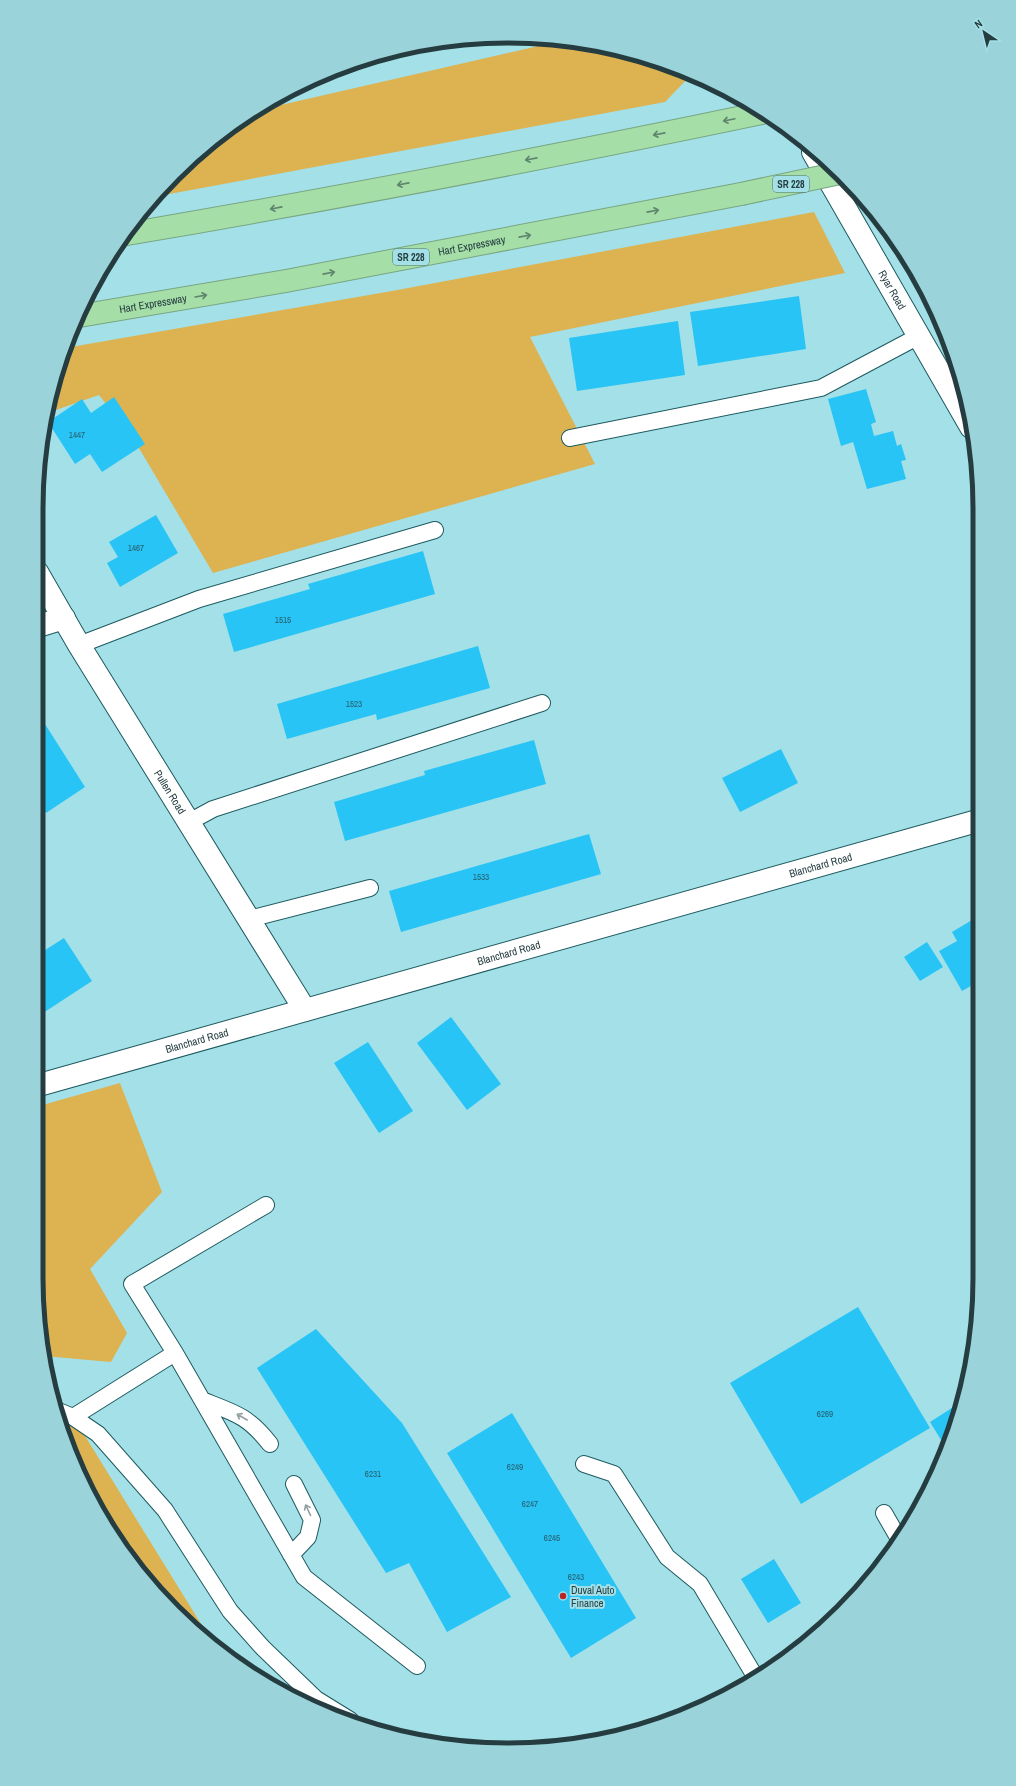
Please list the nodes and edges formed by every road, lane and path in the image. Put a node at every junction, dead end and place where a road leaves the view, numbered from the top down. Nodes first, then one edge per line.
1 (755, 114) edge
2 (818, 161) edge
3 (832, 175) edge
4 (133, 233) edge
5 (85, 315) edge
6 (919, 336) junction
7 (963, 413) edge
8 (570, 438) dead end
9 (435, 530) dead end
10 (43, 582) edge
11 (64, 618) junction
12 (43, 624) edge
13 (79, 644) junction
14 (542, 703) dead end
15 (189, 822) junction
16 (973, 822) edge
17 (370, 888) dead end
18 (249, 919) junction
19 (305, 1010) junction
20 (43, 1084) edge
21 (266, 1205) dead end
22 (175, 1353) junction
23 (204, 1401) junction
24 (64, 1413) edge
25 (74, 1417) junction
26 (270, 1444) dead end
27 (584, 1464) dead end
28 (294, 1484) dead end
29 (884, 1513) dead end
30 (896, 1534) edge
31 (291, 1555) junction
32 (417, 1666) dead end
33 (753, 1673) edge
34 (331, 1708) edge

1 -> 4 highway
2 - 6 street, Ryar Road
5 -> 3 highway, Hart Expressway / SR 228, bridge
6 - 7 street, Ryar Road
6 - 8 lane
9 - 13 lane
10 - 11 street, Pullen Road
11 - 12 street
11 - 13 street, Pullen Road
13 - 15 street, Pullen Road
14 - 15 lane
15 - 18 street, Pullen Road
16 - 19 street, Blanchard Road
17 - 18 lane
18 - 19 street, Pullen Road
19 - 20 street, Blanchard Road
21 - 22 lane
22 - 23 lane
22 - 25 lane
26 -> 23 lane
23 - 31 lane
24 - 25 lane
25 - 34 lane
27 - 33 lane
31 -> 28 lane
29 - 30 lane
31 - 32 lane

